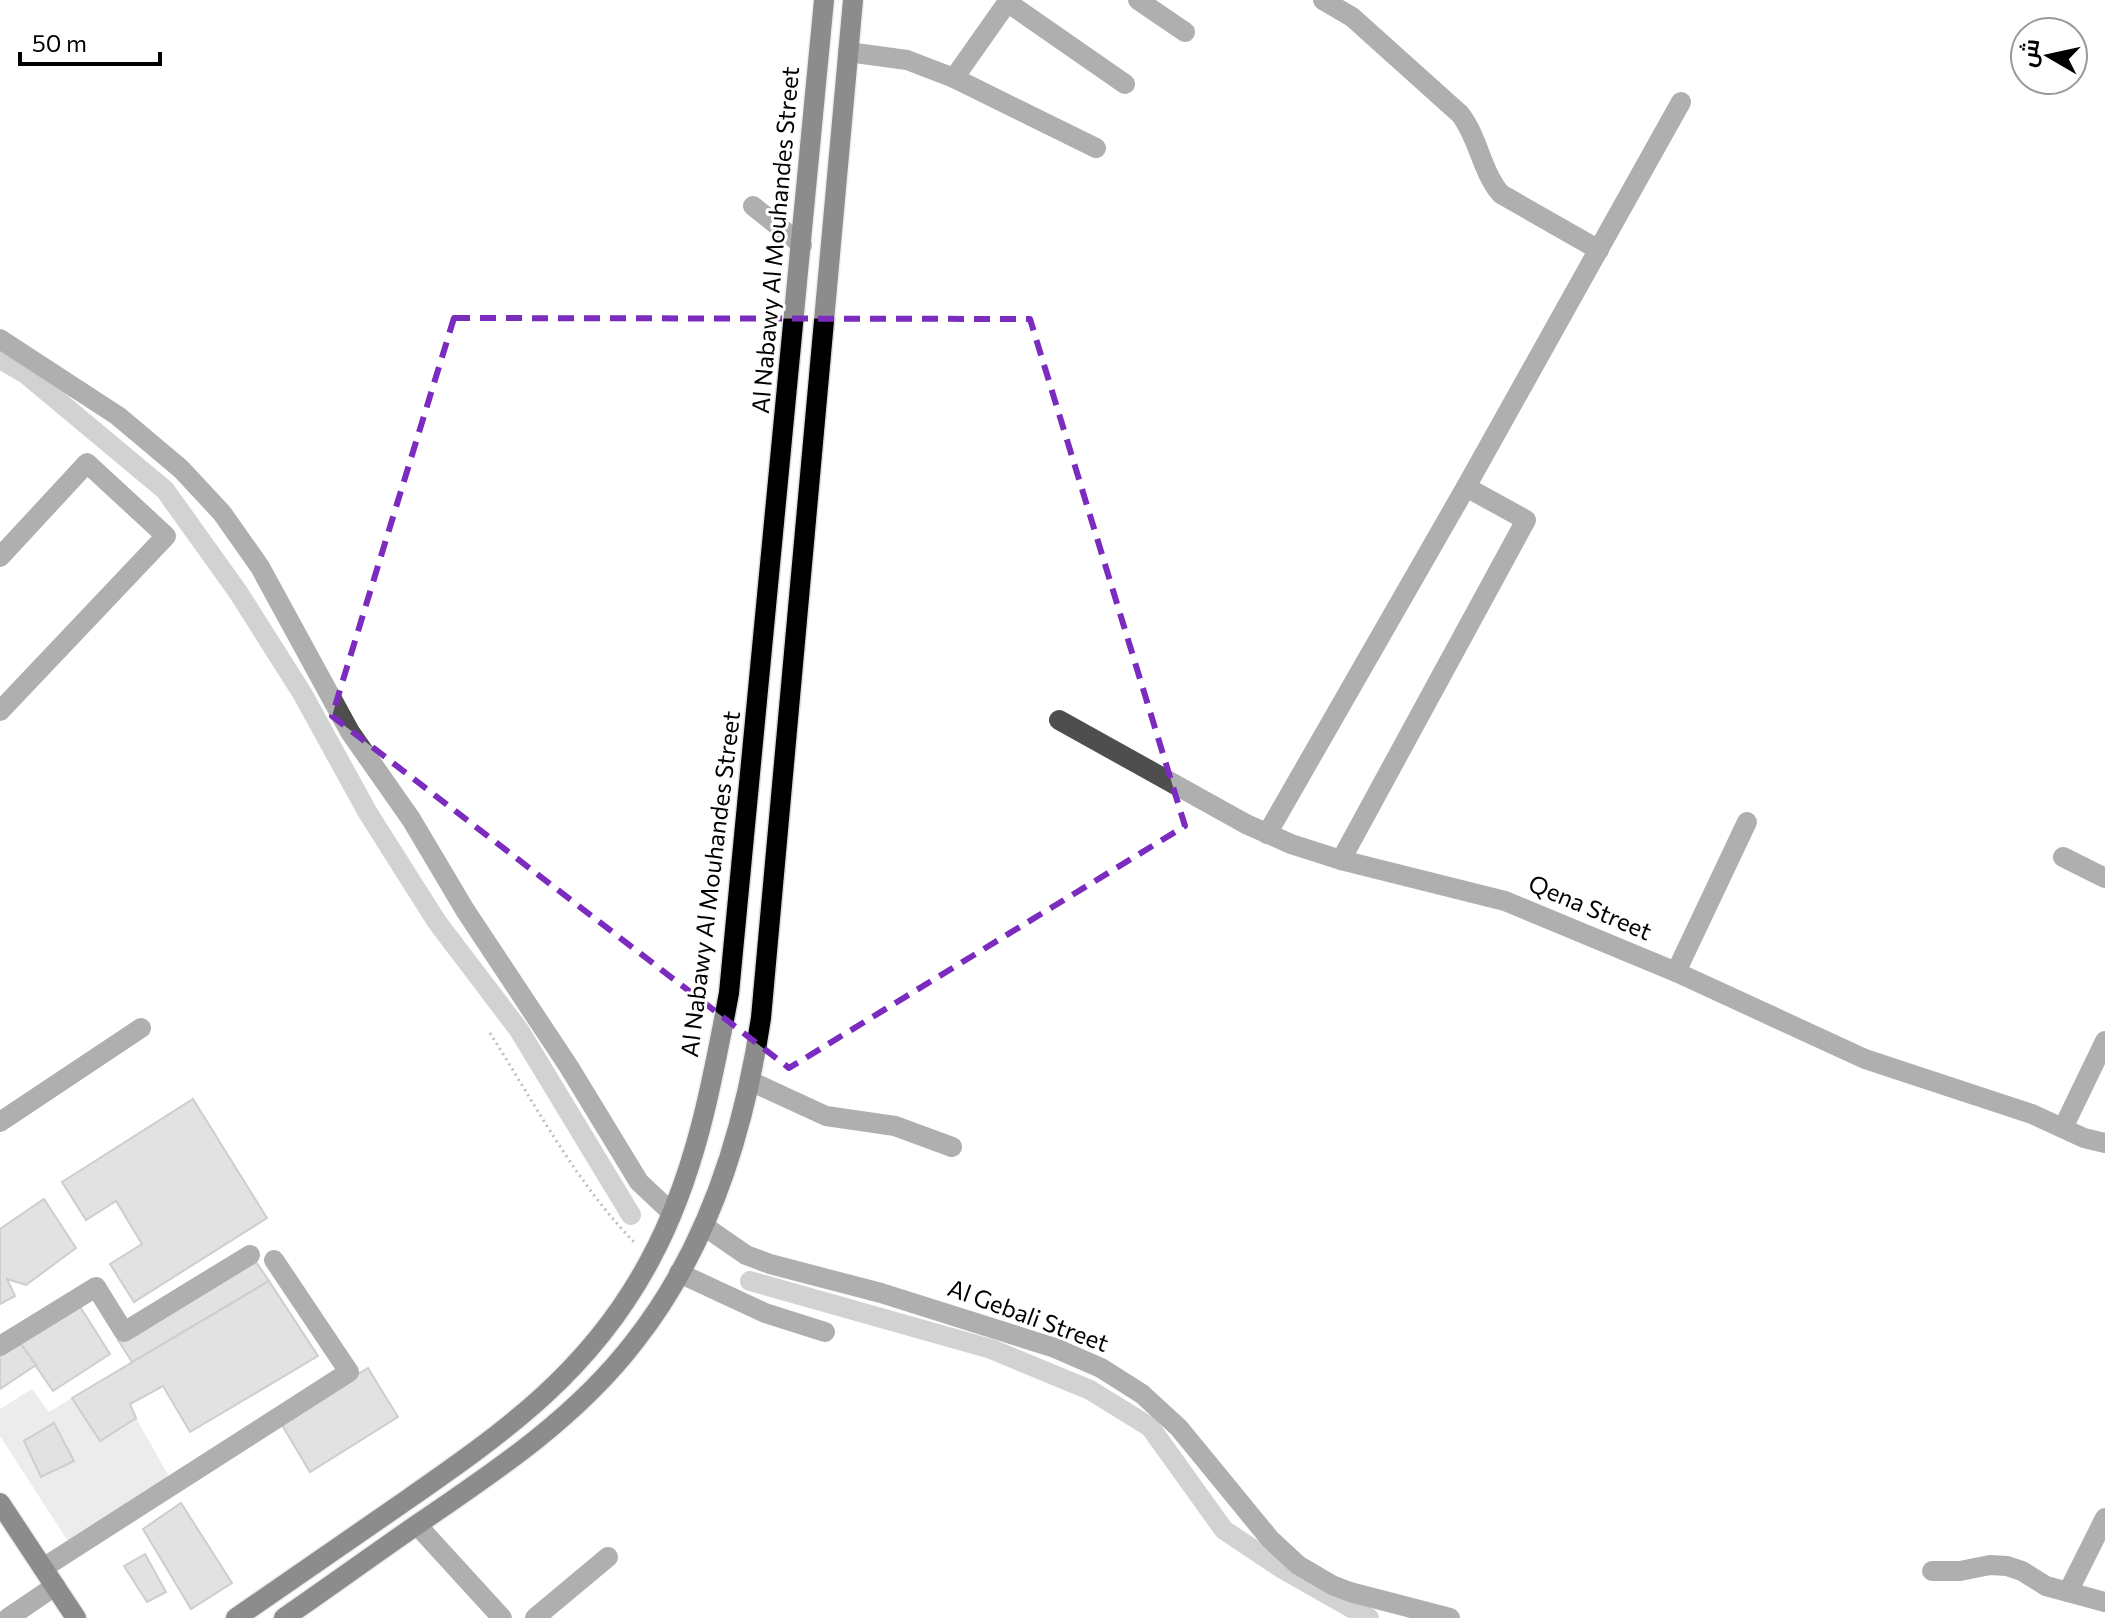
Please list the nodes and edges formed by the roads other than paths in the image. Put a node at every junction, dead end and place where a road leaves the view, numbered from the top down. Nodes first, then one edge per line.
1 (824, 0) edge
2 (853, 0) edge
3 (1138, 0) edge
4 (1323, 0) edge
5 (1008, 1) edge
6 (1185, 32) dead end
7 (848, 52) junction
8 (954, 78) junction
9 (1125, 84) dead end
10 (1681, 102) dead end
11 (1096, 148) dead end
12 (753, 206) dead end
13 (802, 245) junction
14 (1599, 250) junction
15 (0, 339) edge
16 (1466, 487) junction
17 (0, 557) edge
18 (0, 711) edge
19 (1059, 720) dead end
20 (753, 760) junction
21 (785, 762) junction
22 (748, 812) junction
23 (780, 814) junction
24 (1747, 822) dead end
25 (1267, 834) junction
26 (2063, 857) dead end
27 (1341, 860) junction
28 (2105, 878) edge
29 (1676, 972) junction
30 (141, 1028) dead end
31 (2105, 1041) edge
32 (752, 1082) junction
33 (0, 1122) edge
34 (2063, 1128) junction
35 (2105, 1143) edge
36 (952, 1147) dead end
37 (672, 1213) junction
38 (704, 1226) junction
39 (250, 1255) dead end
40 (274, 1260) dead end
41 (679, 1273) junction
42 (825, 1332) dead end
43 (0, 1346) edge
44 (0, 1503) edge
45 (2105, 1518) edge
46 (417, 1525) junction
47 (608, 1557) dead end
48 (43, 1568) junction
49 (1932, 1571) dead end
50 (55, 1586) junction
51 (2068, 1592) junction
52 (2095, 1606) edge
53 (8, 1618) edge
54 (76, 1618) edge
55 (236, 1618) edge
56 (284, 1618) edge
57 (502, 1618) edge
58 (535, 1618) edge
59 (1450, 1618) edge

1 - 13 main road, Al Nabawy Al Mouhandes Street
2 - 7 main road
3 - 6 street
4 - 14 street
5 - 8 street
5 - 9 street
7 - 8 street
7 - 21 main road
8 - 11 street
10 - 14 street
12 - 13 street
13 - 20 main road, Al Nabawy Al Mouhandes Street
14 - 16 street
15 - 37 street
16 - 25 street
16 - 27 street
17 - 18 street
19 - 25 street, Qena Street
20 - 21 main road
20 - 22 main road, Al Nabawy Al Mouhandes Street
21 - 23 main road
22 - 23 main road
22 - 37 main road, Al Nabawy Al Mouhandes Street
23 - 32 main road
24 - 29 street
25 - 27 street, Qena Street
26 - 28 street
27 - 29 street, Qena Street
29 - 34 street, Qena Street
30 - 33 street
31 - 34 street
32 - 36 street
32 - 38 main road
34 - 35 street, Qena Street
37 - 55 main road, Al Nabawy Al Mouhandes Street
38 - 41 main road
38 - 59 street, Al Gebali Street
39 - 43 street
40 - 48 street
41 - 42 street
41 - 46 main road
44 - 48 main road
45 - 51 street
46 - 56 main road
46 - 57 street
47 - 58 street
48 - 50 main road
49 - 51 street
50 - 53 street
50 - 54 main road
51 - 52 street

